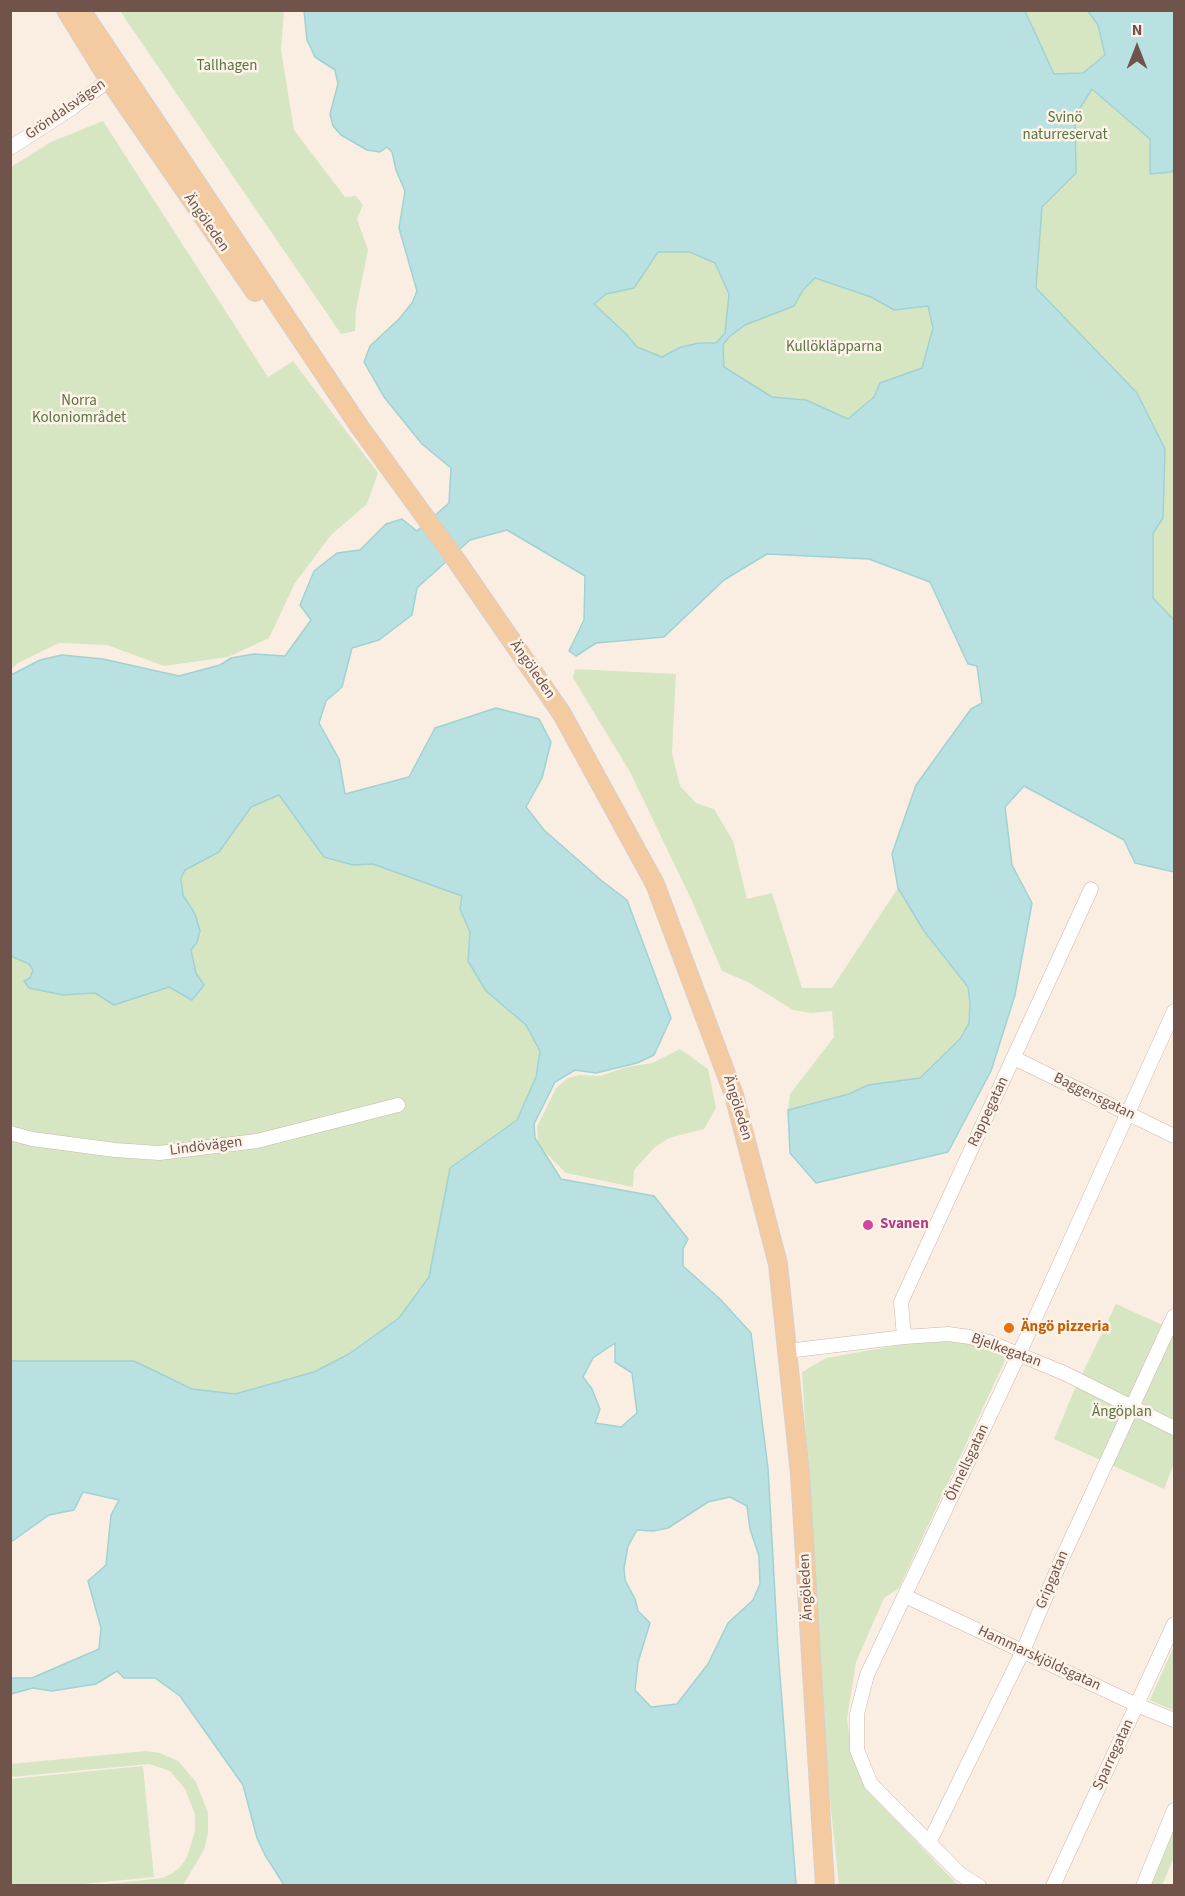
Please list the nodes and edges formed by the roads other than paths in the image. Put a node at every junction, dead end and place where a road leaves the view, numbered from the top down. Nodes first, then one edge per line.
1 (66, 10) edge
2 (81, 10) edge
3 (115, 75) junction
4 (10, 148) edge
5 (1091, 889) dead end
6 (1174, 1011) edge
7 (1014, 1058) junction
8 (398, 1105) dead end
9 (1128, 1113) junction
10 (10, 1133) edge
11 (1174, 1136) edge
12 (1174, 1316) edge
13 (904, 1337) junction
14 (787, 1351) junction
15 (1019, 1354) junction
16 (1132, 1407) junction
17 (1174, 1428) edge
18 (904, 1596) junction
19 (1174, 1624) edge
20 (1023, 1651) junction
21 (1137, 1705) junction
22 (1174, 1720) edge
23 (1174, 1810) edge
24 (929, 1843) junction
25 (825, 1886) edge
26 (979, 1886) edge
27 (1053, 1886) edge
28 (1143, 1886) edge

1 - 3 main road, Ängöleden
2 - 3 main road, Ängöleden
3 - 4 street, Gröndalsvägen
3 - 14 main road, Ängöleden
5 - 7 street, Rappegatan
6 - 9 street, Öhnellsgatan
7 - 9 street, Baggensgatan
7 - 13 street, Rappegatan
8 - 10 street, Lindövägen
9 - 11 street, Baggensgatan
9 - 15 street, Öhnellsgatan
12 - 16 street, Gripgatan
13 - 14 street, Bjelkegatan
13 - 15 street, Bjelkegatan
14 - 25 main road, Ängöleden
15 - 16 street, Bjelkegatan
15 - 18 street, Öhnellsgatan
16 - 17 street, Bjelkegatan
16 - 20 street, Gripgatan
18 - 20 street, Hammarskjöldsgatan
18 - 24 street, Öhnellsgatan
19 - 21 street, Sparregatan
20 - 21 street, Hammarskjöldsgatan
20 - 24 street, Gripgatan
21 - 22 street, Hammarskjöldsgatan
21 - 27 street, Sparregatan
23 - 28 street
24 - 26 street, Öhnellsgatan

